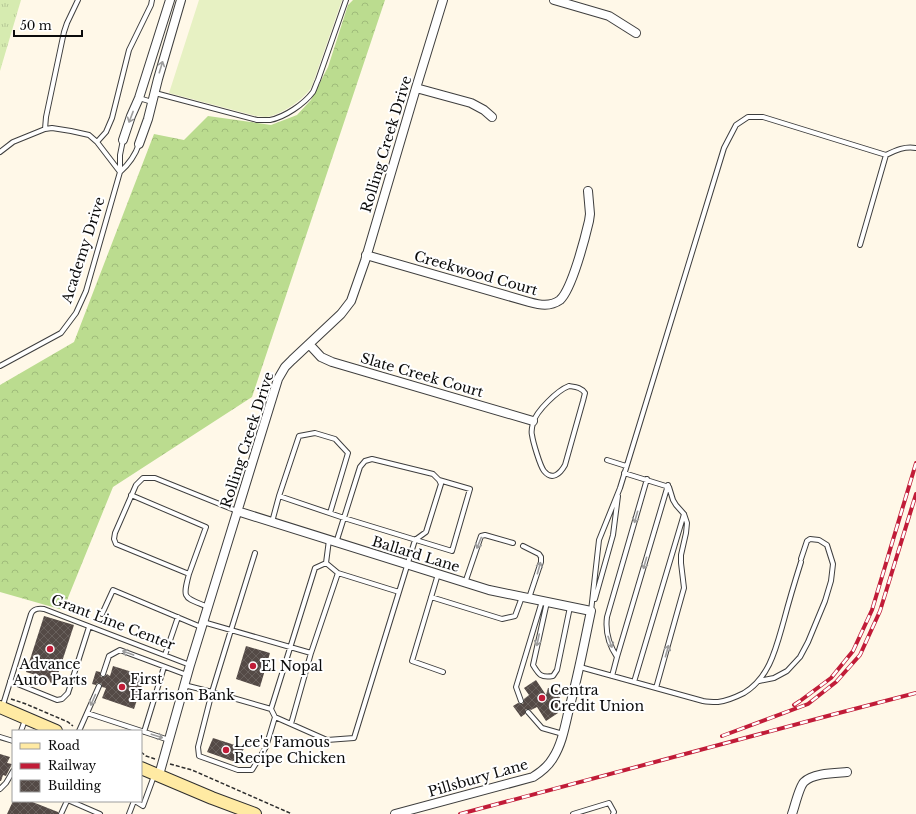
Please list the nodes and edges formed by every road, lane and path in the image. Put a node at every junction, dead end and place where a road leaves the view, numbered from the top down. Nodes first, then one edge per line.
1 (78, 0) edge
2 (152, 0) edge
3 (170, 0) edge
4 (181, 0) edge
5 (346, 0) edge
6 (443, 0) edge
7 (554, 0) edge
8 (636, 33) dead end
9 (416, 88) junction
10 (154, 92) junction
11 (139, 98) junction
12 (152, 102) junction
13 (492, 117) dead end
14 (45, 129) junction
15 (124, 140) joint
16 (98, 142) junction
17 (139, 144) joint
18 (916, 148) edge
19 (0, 152) edge
20 (886, 155) junction
21 (120, 172) junction
22 (588, 191) dead end
23 (860, 245) dead end
24 (366, 255) junction
25 (309, 344) junction
26 (0, 366) edge
27 (533, 421) junction
28 (607, 460) dead end
29 (626, 466) junction
30 (624, 473) junction
31 (647, 479) junction
32 (439, 480) junction
33 (668, 486) junction
34 (620, 488) junction
35 (131, 495) junction
36 (279, 496) junction
37 (237, 511) junction
38 (330, 513) junction
39 (684, 514) junction
40 (344, 518) junction
41 (272, 522) junction
42 (415, 540) junction
43 (332, 541) junction
44 (513, 543) dead end
45 (523, 546) dead end
46 (255, 553) dead end
47 (326, 563) junction
48 (408, 565) junction
49 (338, 573) junction
50 (189, 574) junction
51 (438, 574) junction
52 (465, 583) junction
53 (399, 592) junction
54 (431, 597) junction
55 (525, 598) junction
56 (544, 602) junction
57 (208, 607) junction
58 (570, 607) junction
59 (591, 611) junction
60 (102, 614) dead end
61 (178, 617) junction
62 (202, 624) junction
63 (89, 627) junction
64 (231, 630) junction
65 (290, 647) junction
66 (311, 653) junction
67 (165, 655) junction
68 (617, 657) junction
69 (190, 665) junction
70 (164, 667) junction
71 (580, 667) junction
72 (443, 672) dead end
73 (104, 674) dead end
74 (187, 675) junction
75 (612, 676) junction
76 (10, 681) junction
77 (759, 681) junction
78 (634, 682) junction
79 (184, 685) junction
80 (99, 686) dead end
81 (656, 688) junction
82 (212, 692) junction
83 (521, 701) dead end
84 (3, 704) edge
85 (271, 709) junction
86 (528, 712) dead end
87 (87, 713) junction
88 (275, 717) junction
89 (26, 718) junction
90 (291, 724) junction
91 (21, 730) edge
92 (54, 730) edge
93 (79, 730) edge
94 (138, 730) edge
95 (144, 732) joint
96 (563, 734) junction
97 (0, 737) edge
98 (169, 740) junction
99 (12, 741) edge
100 (142, 753) edge
101 (163, 762) junction
102 (142, 768) edge
103 (847, 772) dead end
104 (12, 773) edge
105 (157, 774) junction
106 (0, 789) edge
107 (68, 802) edge
108 (70, 802) edge
109 (134, 802) edge
110 (136, 802) edge
111 (62, 814) edge
112 (99, 814) edge
113 (128, 814) edge
114 (255, 814) edge
115 (292, 814) edge
116 (395, 814) edge
117 (573, 814) edge
118 (613, 814) edge
119 (792, 814) edge

1 - 14 lane
2 - 16 lane
3 - 11 street, Academy Drive
10 -> 4 street, Academy Drive
5 - 10 lane
6 - 9 street, Rolling Creek Drive
7 - 8 street
9 - 13 street
9 - 24 street, Rolling Creek Drive
10 - 12 street, Academy Drive
11 - 12 lane
11 -> 15 street, Academy Drive
12 - 17 street, Academy Drive
14 - 16 lane
14 - 19 lane
15 - 21 lane, Academy Drive
16 - 21 lane
17 - 21 lane, Academy Drive
18 - 20 lane
20 - 23 lane
20 - 29 lane
21 - 26 lane, Academy Drive
22 - 24 street, Creekwood Court
24 - 25 street, Rolling Creek Drive
25 - 27 street, Slate Creek Court
25 - 37 street, Rolling Creek Drive
27 - 27 lane
28 - 29 lane
29 - 30 lane
30 - 31 lane
30 - 34 lane
31 - 33 lane
31 -> 68 lane
32 - 40 lane
32 - 42 lane
32 - 42 lane
33 - 39 lane
33 -> 68 lane
34 - 59 lane
34 - 59 lane
35 - 37 lane
35 - 50 lane
35 - 50 lane
36 - 38 lane
36 - 38 lane
36 - 41 lane
37 - 41 street, Ballard Lane
37 - 57 street, Rolling Creek Drive
38 - 40 lane
39 - 78 lane
81 -> 39 lane
40 - 42 lane
40 - 43 lane
41 - 43 street, Ballard Lane
42 - 48 lane
43 - 47 lane
43 - 48 street, Ballard Lane
44 -> 52 lane
55 -> 45 lane
46 - 64 lane
47 - 49 lane
47 - 65 lane
48 - 51 street, Ballard Lane
48 - 53 lane
49 - 53 lane
49 - 66 lane
50 - 57 lane
51 - 52 street, Ballard Lane
51 - 54 lane
52 - 55 street, Ballard Lane
53 - 90 lane
54 - 55 lane
54 - 72 lane
55 - 56 street, Ballard Lane
56 - 58 street, Ballard Lane
56 -> 58 lane
56 - 83 lane
57 - 62 street, Rolling Creek Drive
58 - 59 street, Ballard Lane
59 - 71 street, Pillsbury Lane
60 - 61 lane
61 - 62 lane
61 - 67 lane
62 - 64 lane
62 - 69 street, Rolling Creek Drive
63 - 67 lane, Grant Line Center
63 - 76 lane, Grant Line Center
63 - 76 lane
64 - 65 lane
64 - 82 lane
65 - 66 lane
65 - 85 lane
66 - 90 lane
67 - 69 lane, Grant Line Center
68 - 75 lane
69 - 74 street, Rolling Creek Drive
70 -> 73 lane
70 - 74 lane
70 - 95 lane
71 - 75 lane
71 - 96 street, Pillsbury Lane
74 - 79 street, Rolling Creek Drive
75 - 78 lane
76 - 84 lane, Grant Line Center
77 - 77 lane
77 - 81 lane
78 - 81 lane
79 - 82 lane
79 - 98 street, Rolling Creek Drive
80 -> 87 lane
82 - 85 lane
82 - 88 lane
84 - 89 main road
84 - 93 path
85 - 88 lane
86 - 96 lane
87 - 93 lane
87 - 94 lane
88 - 90 lane
89 - 91 lane
89 - 92 main road
95 -> 98 lane
96 - 116 street, Pillsbury Lane
97 - 99 lane
98 - 101 street, Rolling Creek Drive
100 - 101 path
101 - 105 street, Rolling Creek Drive
101 - 115 path
102 - 105 main road
103 - 119 street
104 - 106 lane
105 - 110 lane
105 - 114 main road
107 - 111 lane
108 - 112 lane
109 - 113 lane
117 - 118 lane

